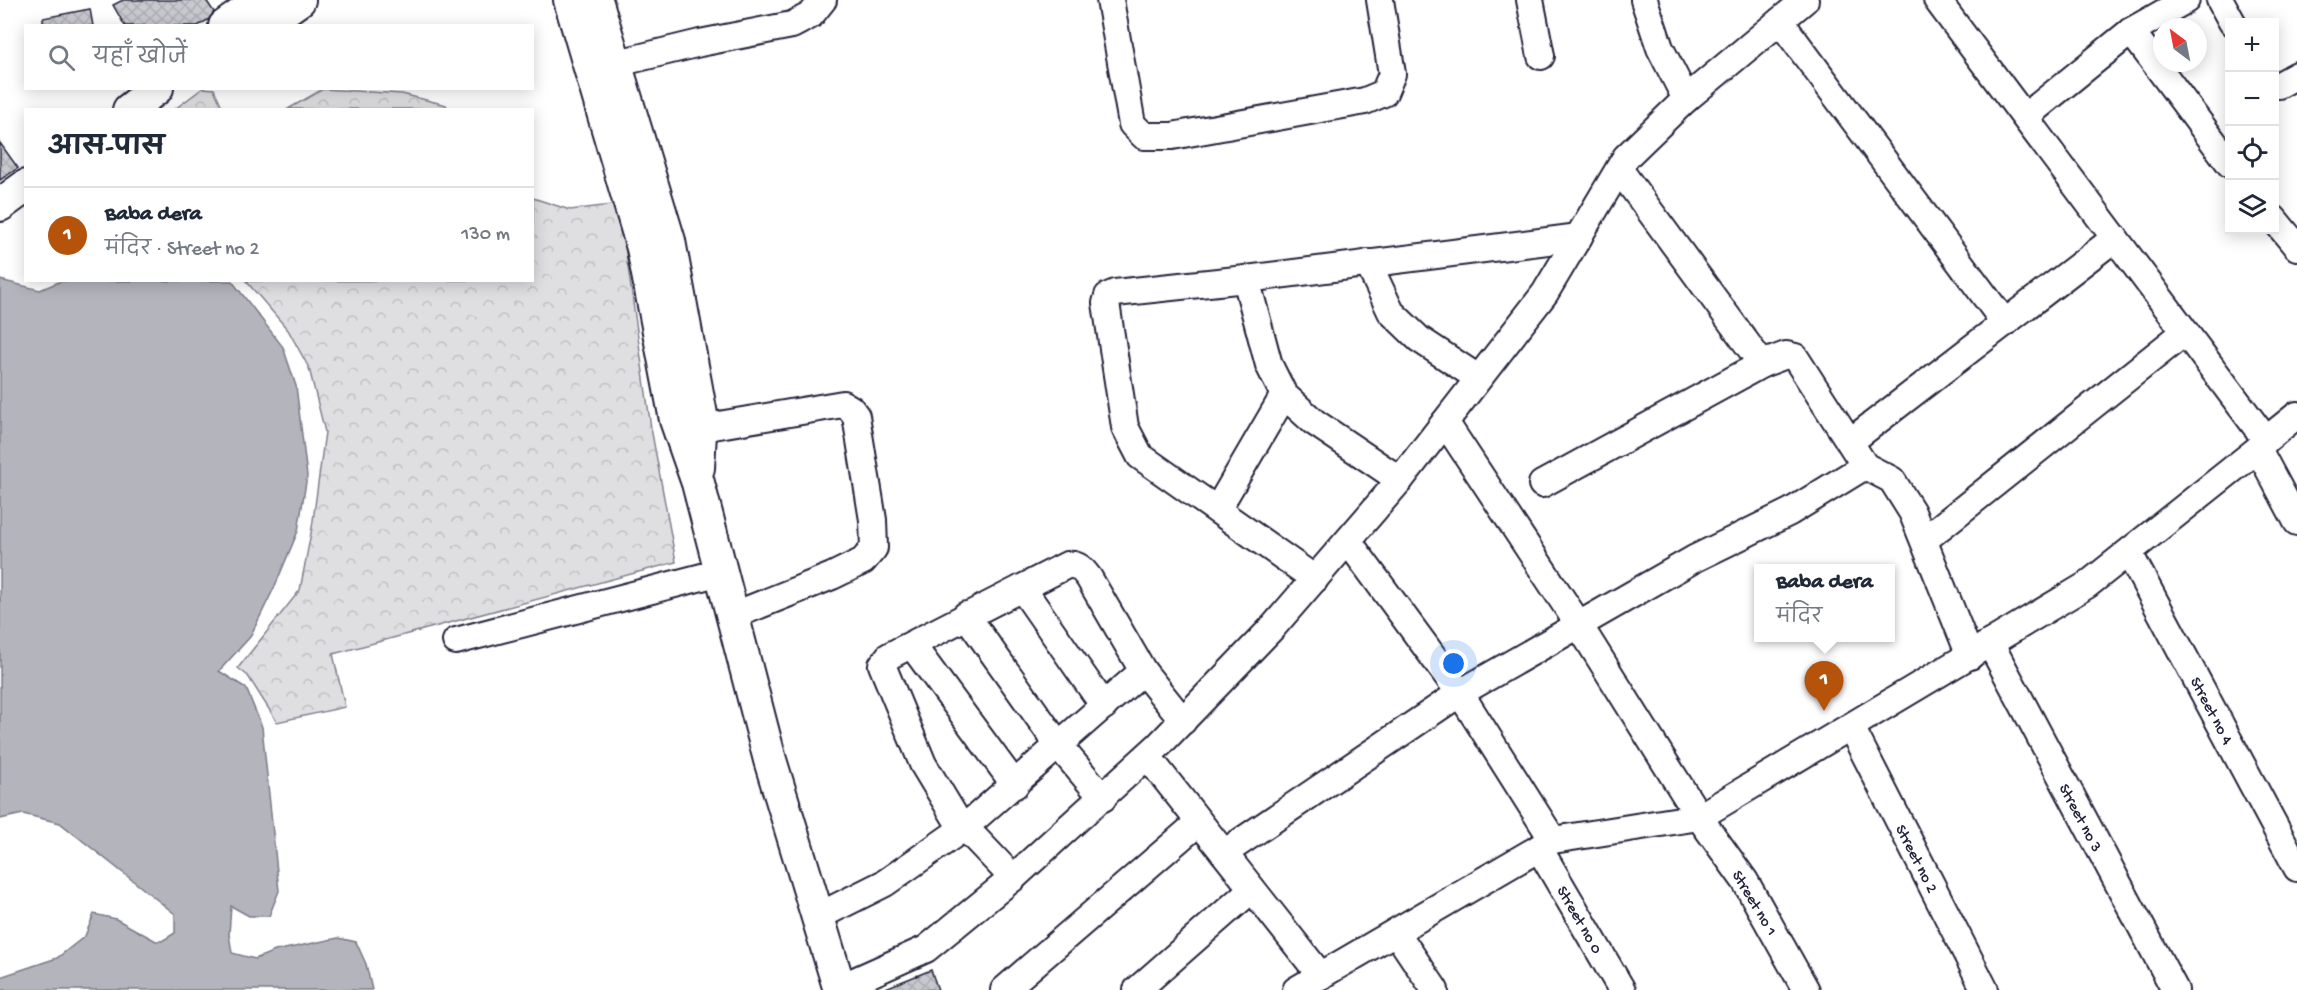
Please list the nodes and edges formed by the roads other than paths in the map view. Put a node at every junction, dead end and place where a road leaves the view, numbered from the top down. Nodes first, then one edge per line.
1 (299, 0) edge
2 (570, 0) edge
3 (596, 0) edge
4 (823, 0) edge
5 (1110, 0) edge
6 (1380, 0) edge
7 (1530, 0) edge
8 (1644, 0) edge
9 (1805, 0) edge
10 (1937, 0) edge
11 (2186, 0) edge
12 (2220, 0) edge
13 (261, 9) edge
14 (2230, 18) edge
15 (1780, 21) junction
16 (229, 24) edge
17 (2131, 31) junction
18 (1541, 56) dead end
19 (603, 66) junction
20 (2297, 75) edge
21 (2279, 85) edge
22 (154, 90) edge
23 (1686, 99) junction
24 (132, 108) edge
25 (2025, 117) junction
26 (2225, 159) edge
27 (1619, 169) junction
28 (24, 187) edge
29 (639, 188) junction
30 (0, 205) edge
31 (2284, 221) edge
32 (1579, 237) junction
33 (2115, 238) junction
34 (2297, 247) edge
35 (1368, 263) junction
36 (1246, 279) junction
37 (2005, 323) junction
38 (2185, 332) junction
39 (1762, 364) junction
40 (1478, 378) junction
41 (1284, 394) junction
42 (2297, 415) edge
43 (1445, 422) junction
44 (701, 428) junction
45 (1851, 441) junction
46 (2262, 444) junction
47 (1865, 466) junction
48 (1400, 480) junction
49 (698, 483) junction
50 (1542, 484) dead end
51 (1217, 510) junction
52 (2297, 522) edge
53 (1924, 540) junction
54 (1348, 541) junction
55 (2129, 553) junction
56 (721, 572) junction
57 (1315, 579) junction
58 (1022, 588) junction
59 (966, 615) junction
60 (732, 616) junction
61 (1579, 625) junction
62 (456, 641) dead end
63 (912, 645) junction
64 (1980, 650) junction
65 (1143, 671) junction
66 (1460, 693) junction
67 (1104, 706) junction
68 (1183, 721) junction
69 (1851, 727) junction
70 (1059, 746) junction
71 (1148, 757) junction
72 (1015, 785) junction
73 (1103, 798) junction
74 (1700, 817) junction
75 (1199, 822) junction
76 (965, 827) junction
77 (1546, 844) junction
78 (1224, 853) junction
79 (2297, 868) edge
80 (1013, 878) junction
81 (1252, 889) junction
82 (817, 917) junction
83 (1396, 932) junction
84 (1321, 976) junction
85 (839, 989) edge
86 (1004, 990) edge
87 (1137, 990) edge
88 (1296, 990) edge
89 (1434, 990) edge
90 (1622, 990) edge
91 (1806, 990) edge
92 (1985, 990) edge
93 (2175, 990) edge

1 - 13 main road
2 - 19 main road
3 - 19 main road
4 - 19 street
5 - 6 street
7 - 18 street
8 - 23 street
9 - 15 street
10 - 25 street
11 - 17 street
12 - 14 street
13 - 16 main road
15 - 23 street
15 - 37 street
17 - 25 street
17 - 26 street
19 - 29 main road
20 - 21 street
22 - 24 main road
23 - 27 street
25 - 33 street
27 - 32 street
27 - 39 street
28 - 30 main road
29 - 44 main road
29 - 49 main road
31 - 34 street
32 - 35 street
32 - 40 street
33 - 37 street
33 - 38 street
35 - 36 street
35 - 40 street
36 - 41 street
36 - 51 street
37 - 45 street
38 - 46 street
38 - 53 street
39 - 45 street
39 - 50 street
40 - 43 street
41 - 48 street
41 - 51 street
42 - 46 street
43 - 48 street
43 - 61 street, Street no 1
44 - 49 main road
44 - 60 street
45 - 47 street
46 - 52 street
46 - 55 street
47 - 53 street, Street no 3
47 - 61 street
48 - 54 street
49 - 56 main road
51 - 57 street
53 - 64 street, Street no 3
54 - 57 street
54 - 66 street, Street no 0
55 - 64 street
55 - 79 street, Street no 4
56 - 60 main road
56 - 62 street
57 - 68 street
58 - 59 street
58 - 65 street
58 - 67 street
59 - 63 street
59 - 70 street
60 - 82 main road
61 - 66 street
61 - 74 street, Street no 1
63 - 72 street
63 - 76 street
64 - 69 street
64 - 93 street, Street no 3
65 - 67 street
65 - 68 street
66 - 77 street, Street no 0
66 - 78 street
67 - 70 street
68 - 71 street
69 - 74 street
69 - 92 street, Street no 2
70 - 72 street
70 - 73 street
71 - 73 street
71 - 75 street
72 - 76 street
73 - 80 street
74 - 77 street
74 - 91 street, Street no 1
75 - 78 street
75 - 86 street
76 - 80 street
76 - 82 street
77 - 83 street
77 - 90 street, Street no 0
78 - 81 street
80 - 85 street
81 - 84 street
81 - 87 street
82 - 85 main road
83 - 84 street
83 - 89 street
84 - 88 street

